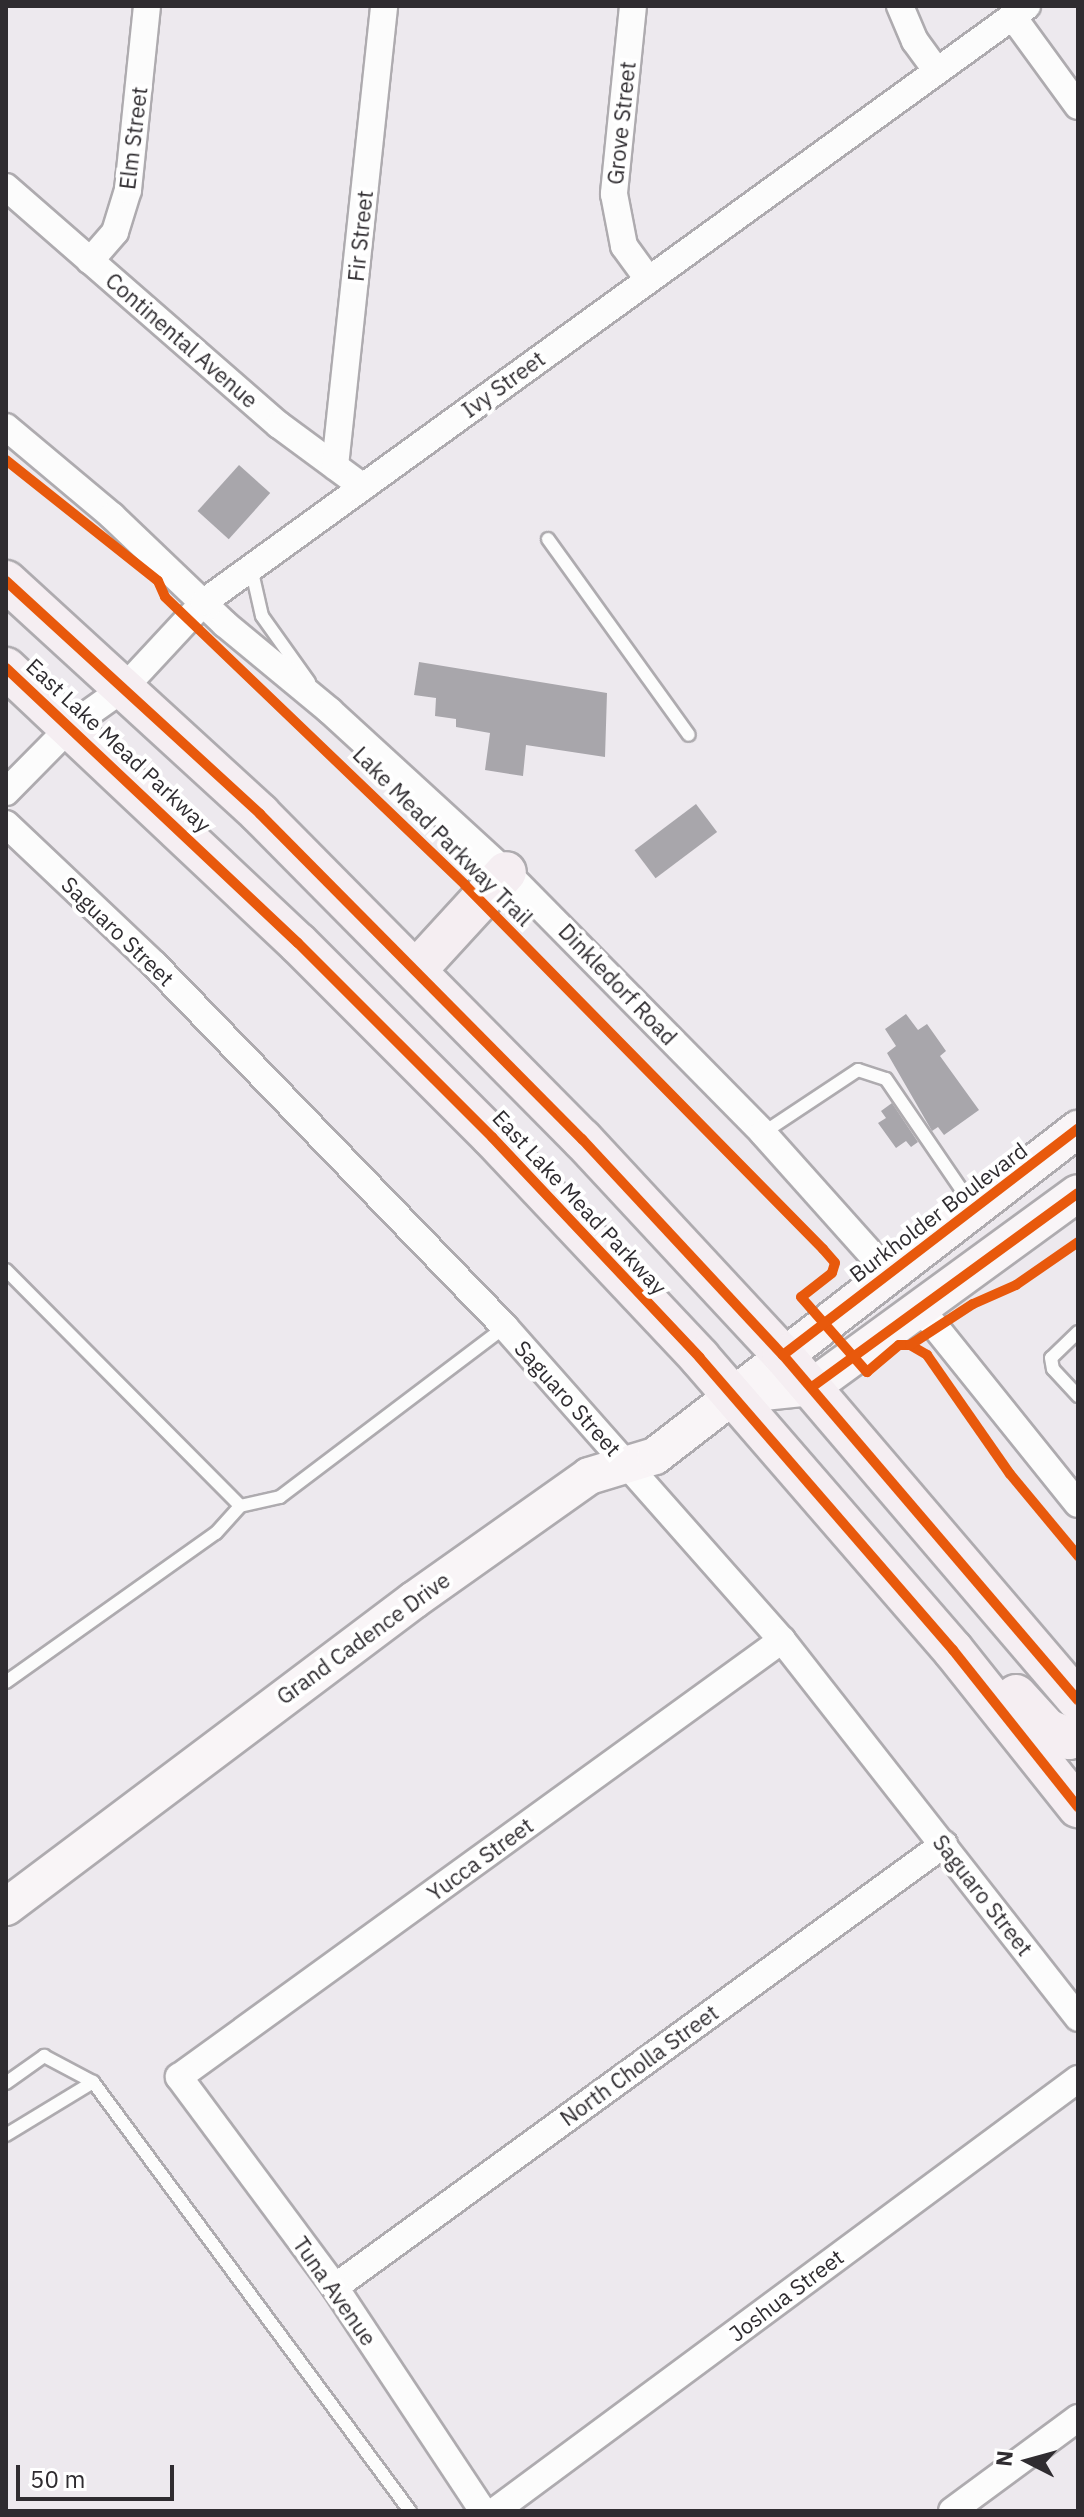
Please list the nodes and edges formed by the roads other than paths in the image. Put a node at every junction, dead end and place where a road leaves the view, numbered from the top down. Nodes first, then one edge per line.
1 (147, 6) edge
2 (384, 6) edge
3 (633, 6) edge
4 (900, 6) edge
5 (1020, 12) edge
6 (937, 71) junction
7 (1078, 106) edge
8 (6, 187) edge
9 (90, 261) junction
10 (648, 279) junction
11 (6, 427) edge
12 (335, 466) junction
13 (363, 487) junction
14 (548, 539) dead end
15 (252, 572) junction
16 (6, 581) edge
17 (204, 602) junction
18 (6, 668) edge
19 (124, 688) junction
20 (330, 711) junction
21 (72, 725) junction
22 (689, 735) dead end
23 (6, 792) edge
24 (6, 824) edge
25 (506, 872) junction
26 (418, 968) junction
27 (1078, 1129) edge
28 (763, 1133) junction
29 (1078, 1193) edge
30 (974, 1209) junction
31 (6, 1270) edge
32 (889, 1274) junction
33 (921, 1309) junction
34 (505, 1327) junction
35 (1078, 1332) edge
36 (783, 1355) junction
37 (812, 1387) junction
38 (734, 1395) junction
39 (1078, 1396) edge
40 (627, 1464) junction
41 (1078, 1504) edge
42 (240, 1506) junction
43 (782, 1640) junction
44 (953, 1650) junction
45 (6, 1682) edge
46 (1078, 1700) edge
47 (1078, 1737) edge
48 (1078, 1807) edge
49 (944, 1844) junction
50 (6, 1907) edge
51 (1078, 2018) edge
52 (179, 2077) joint
53 (1078, 2079) edge
54 (93, 2082) junction
55 (6, 2083) edge
56 (6, 2135) edge
57 (335, 2287) junction
58 (1078, 2418) edge
59 (410, 2511) edge
60 (483, 2511) edge
61 (495, 2511) edge
62 (952, 2511) edge

1 - 9 street, Elm Street
2 - 12 street, Fir Street
3 - 10 street, Grove Street
4 - 6 street
5 - 6 street, Ivy Street
5 - 7 street
6 - 10 street, Ivy Street
8 - 9 street, Continental Avenue
9 - 12 street, Continental Avenue
10 - 13 street, Ivy Street
11 - 17 street, Dinkledorf Road
12 - 13 street, Continental Avenue
13 - 15 street, Ivy Street
14 - 22 lane
15 - 17 street, Ivy Street
15 - 20 lane
16 - 19 main road, East Lake Mead Parkway
17 - 19 street, Ivy Street
17 - 20 street, Dinkledorf Road
18 - 21 main road, East Lake Mead Parkway
19 - 21 street, Ivy Street
19 - 26 main road, East Lake Mead Parkway
20 - 25 street, Dinkledorf Road
21 - 23 street, Ivy Street
21 - 38 main road, East Lake Mead Parkway
24 - 34 street, Saguaro Street
25 - 26 main road
25 - 28 street, Dinkledorf Road
26 - 36 main road, East Lake Mead Parkway
27 - 30 main road, Burkholder Boulevard
28 - 30 lane
28 - 32 street, Dinkledorf Road
29 - 33 main road
30 - 32 main road, Burkholder Boulevard
31 - 42 lane
32 - 36 main road, Burkholder Boulevard
33 - 37 main road
33 - 41 street
34 - 40 street, Saguaro Street
34 - 42 lane
35 - 39 lane
36 - 37 main road, East Lake Mead Parkway
36 - 38 main road, Burkholder Boulevard
37 - 38 main road
37 - 46 main road, East Lake Mead Parkway
38 - 40 main road, Grand Cadence Drive
38 - 44 main road, East Lake Mead Parkway
40 - 43 street, Saguaro Street
40 - 50 main road, Grand Cadence Drive
42 - 45 lane
43 - 49 street, Saguaro Street
43 - 52 street, Yucca Street
44 - 47 main road
44 - 48 main road, East Lake Mead Parkway
49 - 51 street, Saguaro Street
49 - 57 street, North Cholla Street
52 - 57 street, Tuna Avenue
53 - 61 street, Joshua Street
54 - 55 lane
54 - 56 lane
54 - 59 lane
57 - 60 street, Tuna Avenue
58 - 62 street

